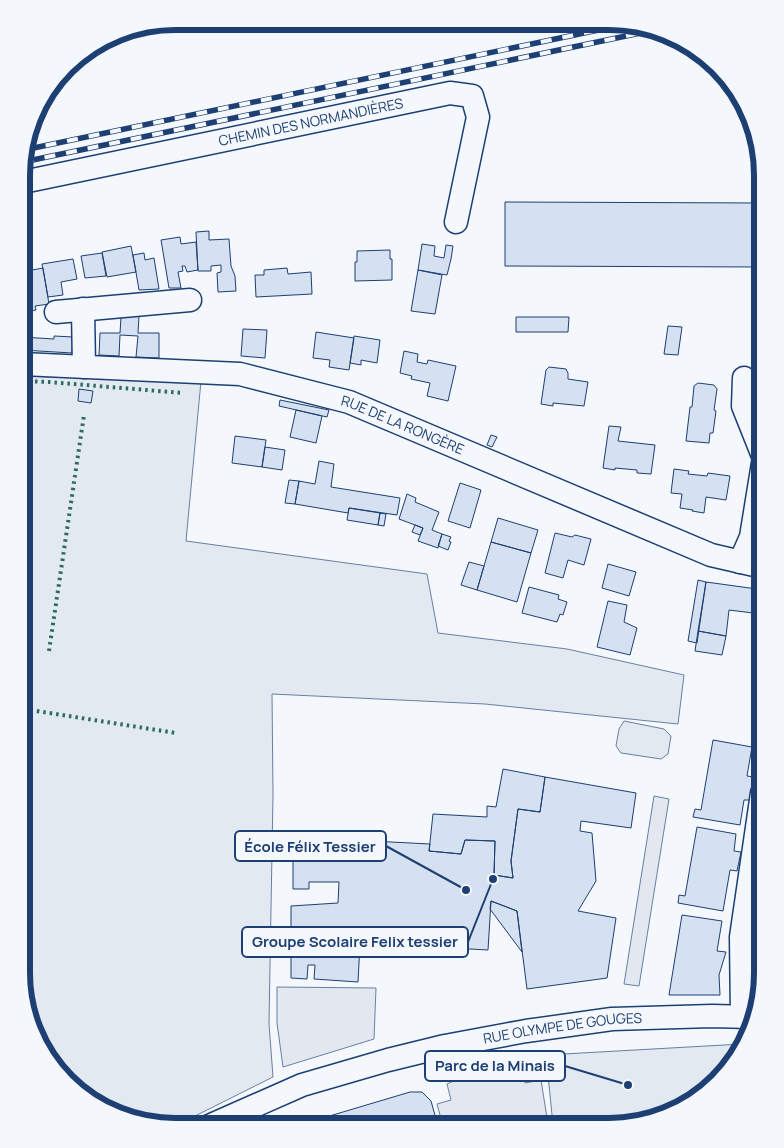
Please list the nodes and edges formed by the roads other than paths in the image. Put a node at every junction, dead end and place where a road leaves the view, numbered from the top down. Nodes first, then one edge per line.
1 (30, 180) edge
2 (456, 222) dead end
3 (190, 300) dead end
4 (83, 309) junction
5 (56, 312) dead end
6 (30, 364) edge
7 (84, 367) junction
8 (744, 378) dead end
9 (754, 434) edge
10 (754, 518) edge
11 (740, 562) junction
12 (754, 565) edge
13 (754, 848) edge
14 (746, 1017) edge
15 (228, 1118) edge

1 - 2 street, CHEMIN DES NORMANDIÈRES
3 - 4 street
4 - 5 street
4 - 7 street
6 - 7 street, RUE DE LA RONGÈRE
7 - 11 street, RUE DE LA RONGÈRE
8 - 9 street
10 - 11 street
11 - 12 street, RUE DE LA RONGÈRE
13 - 14 street
14 - 15 street, RUE OLYMPE DE GOUGES

